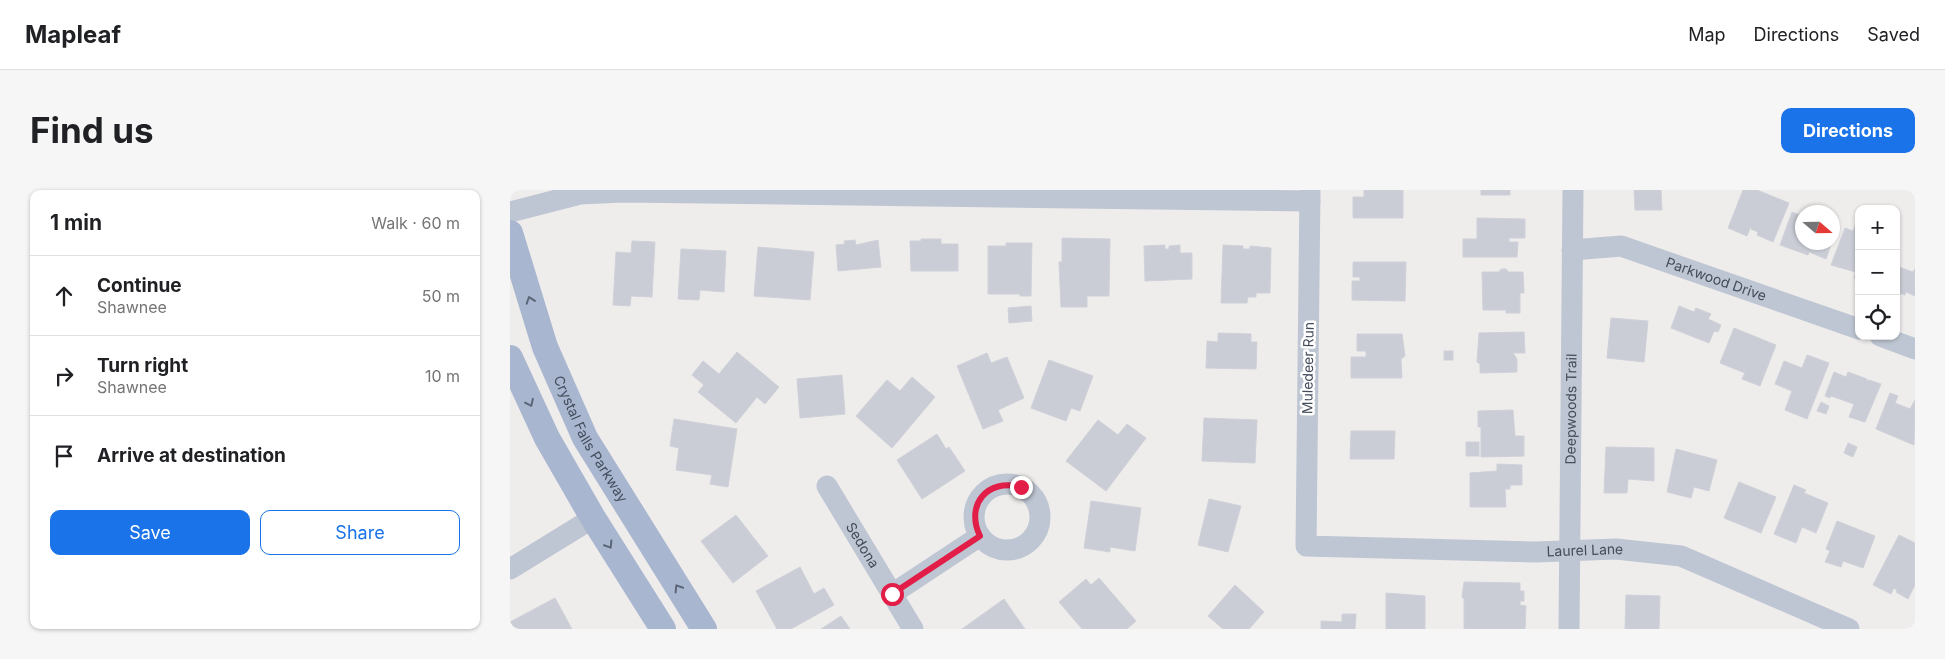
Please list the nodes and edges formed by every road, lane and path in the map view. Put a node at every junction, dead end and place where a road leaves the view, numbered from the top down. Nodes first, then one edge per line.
1 (1573, 190) edge
2 (1310, 195) edge
3 (510, 212) edge
4 (510, 233) edge
5 (1572, 250) junction
6 (1855, 328) edge
7 (1892, 340) edge
8 (1915, 348) edge
9 (510, 358) edge
10 (827, 486) dead end
11 (593, 518) junction
12 (980, 536) dead end
13 (1306, 546) joint
14 (1569, 551) junction
15 (510, 569) edge
16 (892, 594) junction
17 (663, 629) edge
18 (704, 629) edge
19 (913, 629) edge
20 (1569, 629) edge
21 (1848, 629) edge

1 - 5 street, Deepwoods Trail
2 - 3 street
2 - 13 street, Muledeer Run
18 -> 4 main road, Crystal Falls Parkway
5 - 6 street, Parkwood Drive
5 - 14 street, Deepwoods Trail
7 - 8 street
9 -> 11 main road
10 - 16 street, Sedona
11 - 15 street
11 -> 17 main road
12 - 16 street
13 - 14 street, Laurel Lane
14 - 20 street, Deepwoods Trail
14 - 21 street, Laurel Lane
16 - 19 street, Sedona

